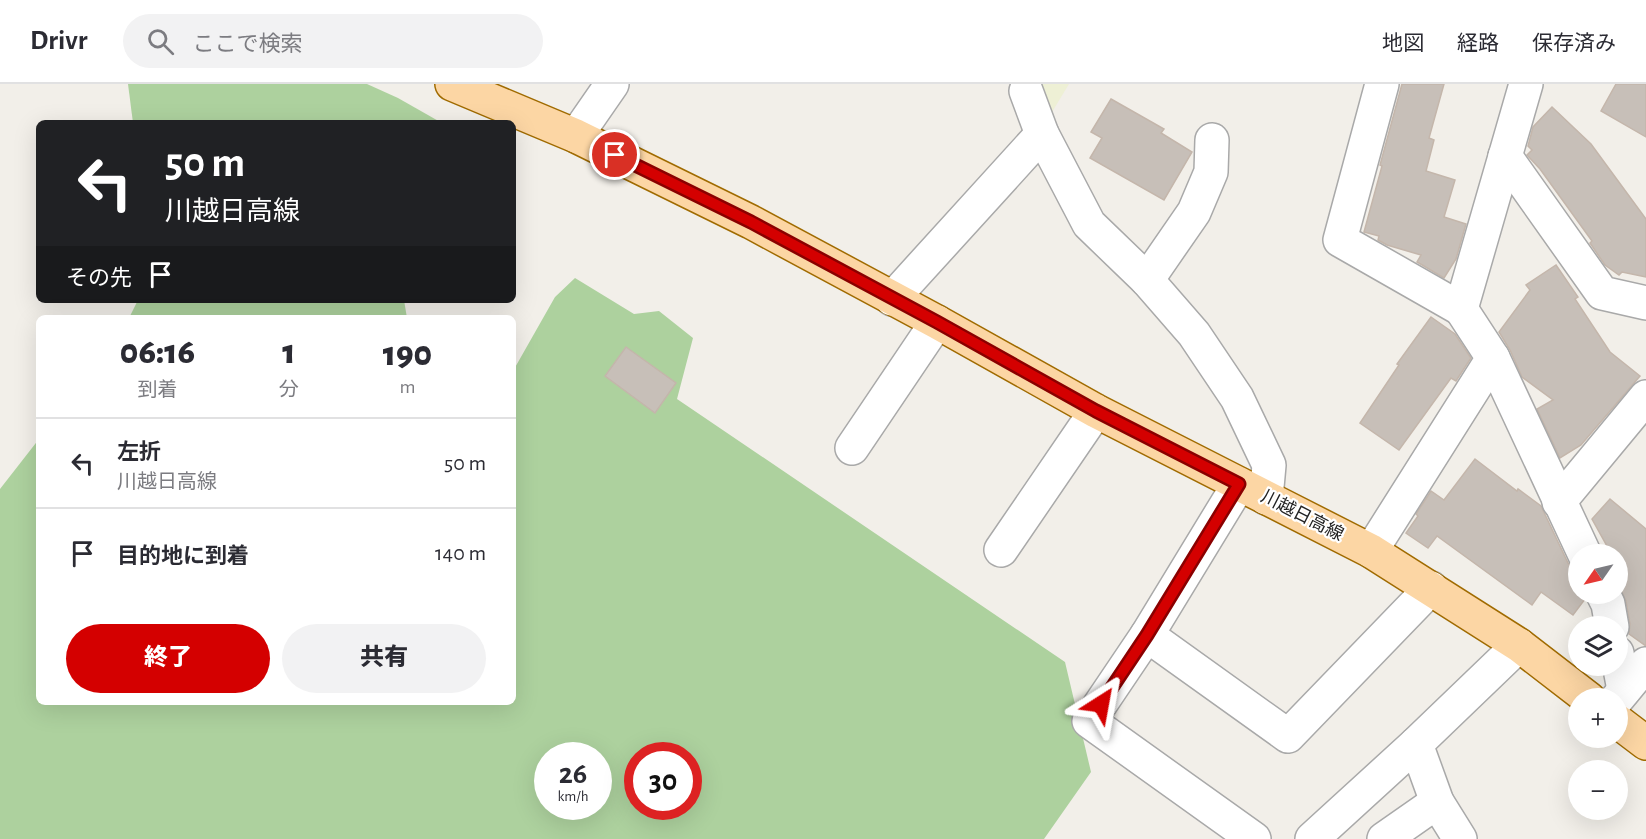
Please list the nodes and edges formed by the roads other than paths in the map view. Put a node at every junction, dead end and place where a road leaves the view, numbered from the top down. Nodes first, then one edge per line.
1 (452, 84) edge
2 (612, 84) edge
3 (1382, 84) edge
4 (1526, 84) edge
5 (1026, 91) dead end
6 (1042, 134) junction
7 (576, 136) junction
8 (1212, 140) dead end
9 (1505, 156) junction
10 (1147, 280) junction
11 (892, 299) junction
12 (1646, 303) edge
13 (1461, 309) junction
14 (937, 322) junction
15 (1493, 358) junction
16 (1645, 400) edge
17 (1096, 411) junction
18 (852, 448) dead end
19 (1253, 491) junction
20 (1559, 502) junction
21 (1580, 544) edge
22 (1001, 550) dead end
23 (1371, 551) junction
24 (1431, 588) junction
25 (1147, 635) junction
26 (1519, 645) junction
27 (1646, 664) edge
28 (1575, 688) edge
29 (1628, 690) edge
30 (1628, 716) edge
31 (1646, 743) edge
32 (1416, 744) junction
33 (1437, 802) junction
34 (1254, 839) edge
35 (1312, 839) edge
36 (1384, 839) edge
37 (1460, 839) edge

1 - 7 main road, 川越日高線
2 - 7 street
3 - 13 street
4 - 9 street
5 - 6 street
6 - 10 street
6 - 11 street
7 - 11 main road, 川越日高線
8 - 10 street
9 - 12 street
9 - 13 street
10 - 19 street
11 - 14 main road, 川越日高線
13 - 15 street
14 - 17 main road, 川越日高線
14 - 18 street
15 - 20 street
15 - 23 street
16 - 20 street
17 - 19 main road, 川越日高線
17 - 22 street
19 - 23 main road, 川越日高線
19 - 25 street
20 - 21 street
23 - 24 main road, 川越日高線
24 - 25 street
24 - 26 main road, 川越日高線
25 - 34 street
26 - 28 main road, 川越日高線
26 - 32 street
27 - 29 street
30 - 31 main road
32 - 33 street
32 - 35 street
33 - 36 street
33 - 37 street

